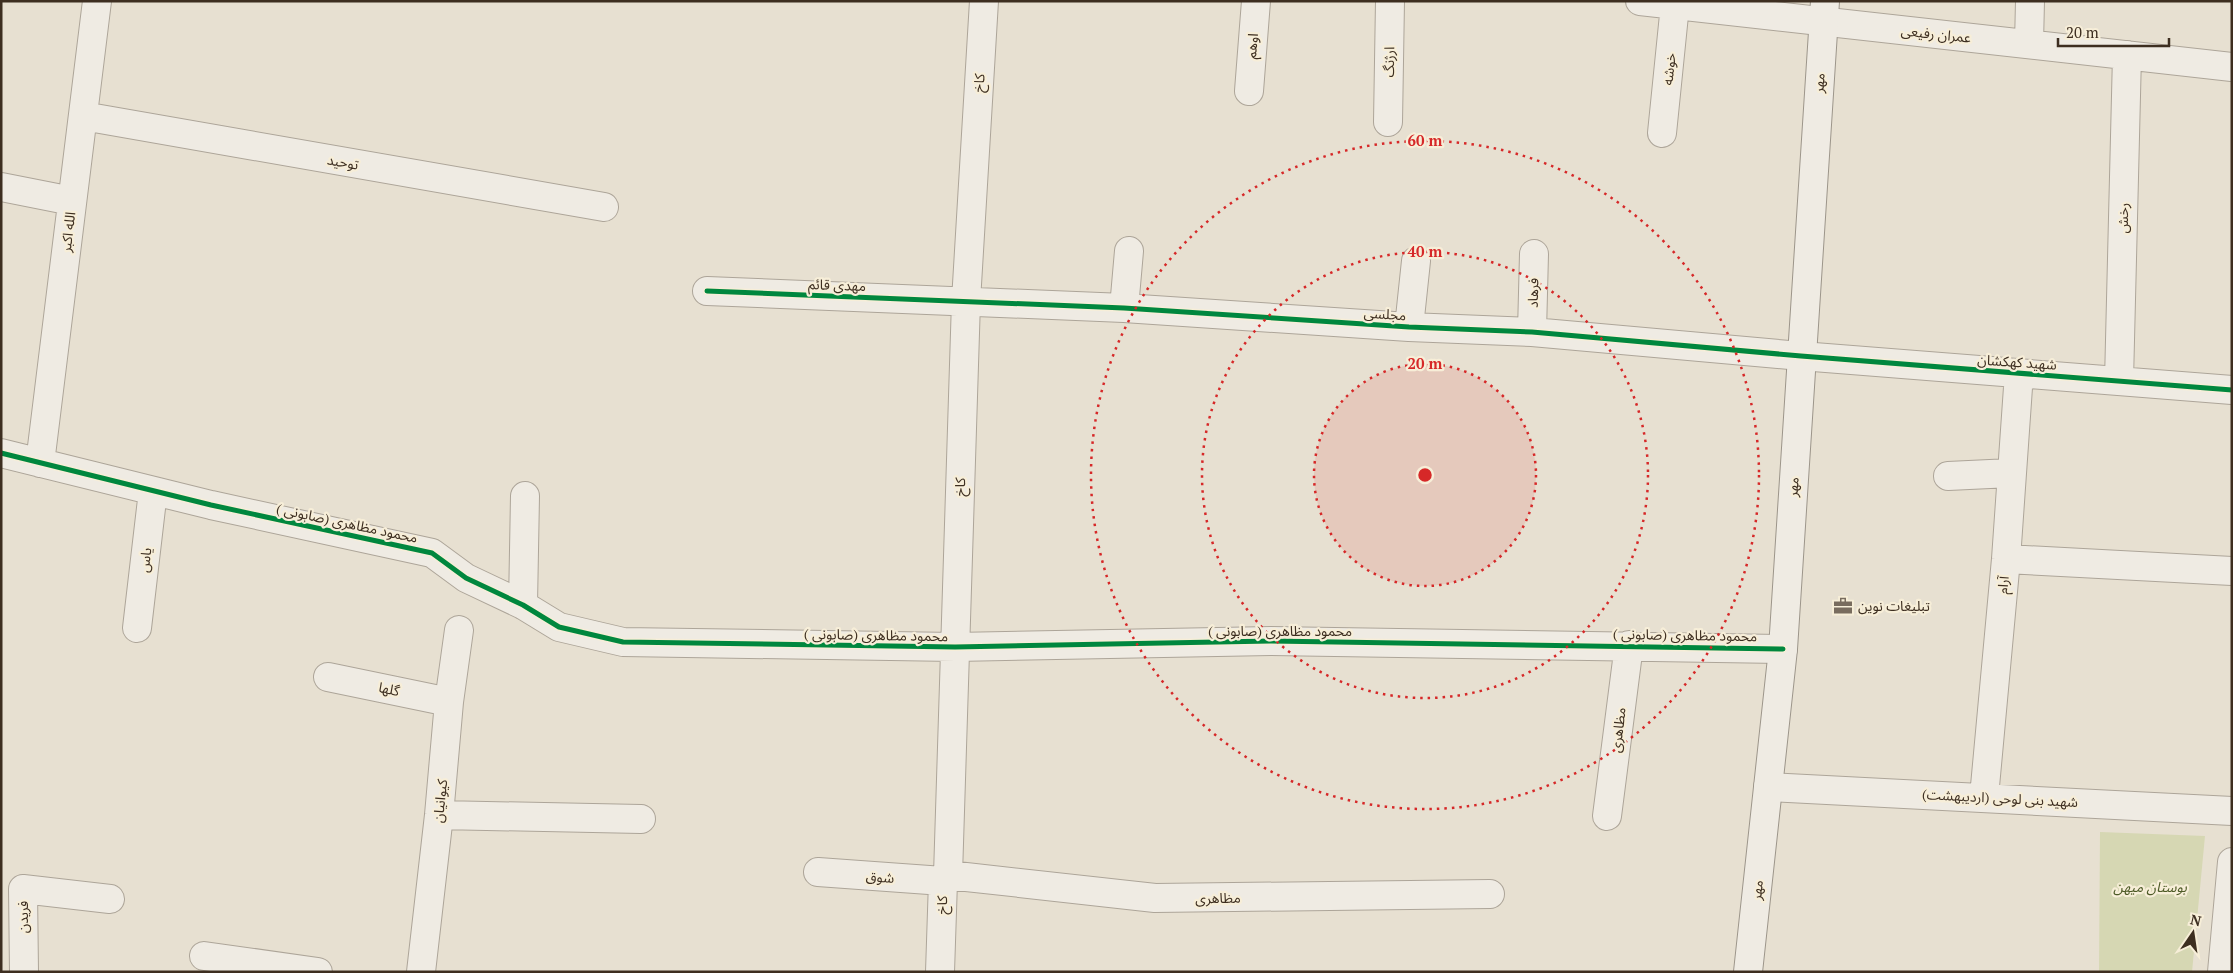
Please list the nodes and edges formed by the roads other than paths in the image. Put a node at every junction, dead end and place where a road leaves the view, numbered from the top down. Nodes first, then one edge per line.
1 (97, 1) edge
2 (984, 1) edge
3 (1256, 1) edge
4 (1390, 1) edge
5 (1640, 1) edge
6 (2030, 1) edge
7 (1675, 5) junction
8 (1824, 12) edge
9 (2029, 44) junction
10 (2127, 55) junction
11 (2232, 67) edge
12 (1248, 91) dead end
13 (83, 116) junction
14 (1388, 122) dead end
15 (1662, 133) dead end
16 (1, 187) edge
17 (72, 201) junction
18 (604, 207) dead end
19 (1129, 251) dead end
20 (1534, 254) dead end
21 (1416, 261) dead end
22 (707, 291) dead end
23 (966, 301) junction
24 (1124, 308) junction
25 (1409, 327) junction
26 (1532, 332) junction
27 (1801, 356) junction
28 (2019, 373) junction
29 (2119, 381) junction
30 (2232, 390) edge
31 (1, 453) edge
32 (40, 463) junction
33 (2012, 473) junction
34 (1948, 476) dead end
35 (153, 491) junction
36 (525, 496) dead end
37 (2006, 559) junction
38 (2232, 571) edge
39 (523, 605) junction
40 (137, 628) dead end
41 (459, 630) dead end
42 (1629, 645) junction
43 (956, 647) junction
44 (1783, 649) junction
45 (328, 677) dead end
46 (450, 702) junction
47 (1768, 787) junction
48 (1984, 797) junction
49 (2232, 811) edge
50 (439, 816) junction
51 (1607, 816) dead end
52 (641, 819) dead end
53 (2232, 862) edge
54 (818, 872) dead end
55 (946, 878) junction
56 (1490, 894) dead end
57 (110, 899) dead end
58 (204, 956) dead end
59 (24, 972) edge
60 (318, 972) edge
61 (421, 972) edge
62 (940, 972) edge
63 (1748, 972) edge
64 (2222, 972) edge

1 - 13 street, الله اکبر
2 - 23 street, کاخ
3 - 12 street, اوهم
4 - 14 street, ارژنگ
5 - 7 street, عمران رفیعی
6 - 9 street
7 - 8 street, عمران رفیعی
7 - 15 street, خوشه
8 - 9 street, عمران رفیعی
8 - 27 street, مهر
9 - 10 street, عمران رفیعی
10 - 11 street, عمران رفیعی
10 - 29 street, رخش
13 - 17 street, الله اکبر
13 - 18 street, توحید
16 - 17 street
17 - 32 street, الله اکبر
19 - 24 street
20 - 26 street, فرهاد
21 - 25 street
22 - 23 street, مهدی قائم
23 - 24 street, مجلسی
23 - 43 street, کاخ
24 - 25 street, مجلسی
25 - 26 street, مجلسی
26 - 27 street, مجلسی
27 - 28 street, شهید کهکشان
27 - 44 street, مهر
28 - 29 street, شهید کهکشان
28 - 33 street, آرام
29 - 30 street, شهید کهکشان
31 - 32 street, محمود مظاهری (صابونی )
32 - 35 street, محمود مظاهری (صابونی )
33 - 34 street
33 - 37 street, آرام
35 - 39 street, محمود مظاهری (صابونی )
35 - 40 street, یاس
36 - 39 street
37 - 38 street
37 - 48 street, آرام
39 - 43 street, محمود مظاهری (صابونی )
41 - 46 street, کیوانیان
42 - 43 street, محمود مظاهری (صابونی )
42 - 44 street, محمود مظاهری (صابونی )
42 - 51 street, مظاهری
43 - 55 street, کاخ
44 - 47 street, مهر
45 - 46 street, گلها
46 - 50 street, کیوانیان
47 - 48 street, شهید بنی لوحی (اردیبهشت)
47 - 63 street, مهر
48 - 49 street, شهید بنی لوحی (اردیبهشت)
50 - 52 street
50 - 61 street, کیوانیان
53 - 64 street
54 - 55 street, شوق
55 - 56 street, مظاهری
55 - 62 street, کاخ
57 - 59 street, فریدن
58 - 60 street

